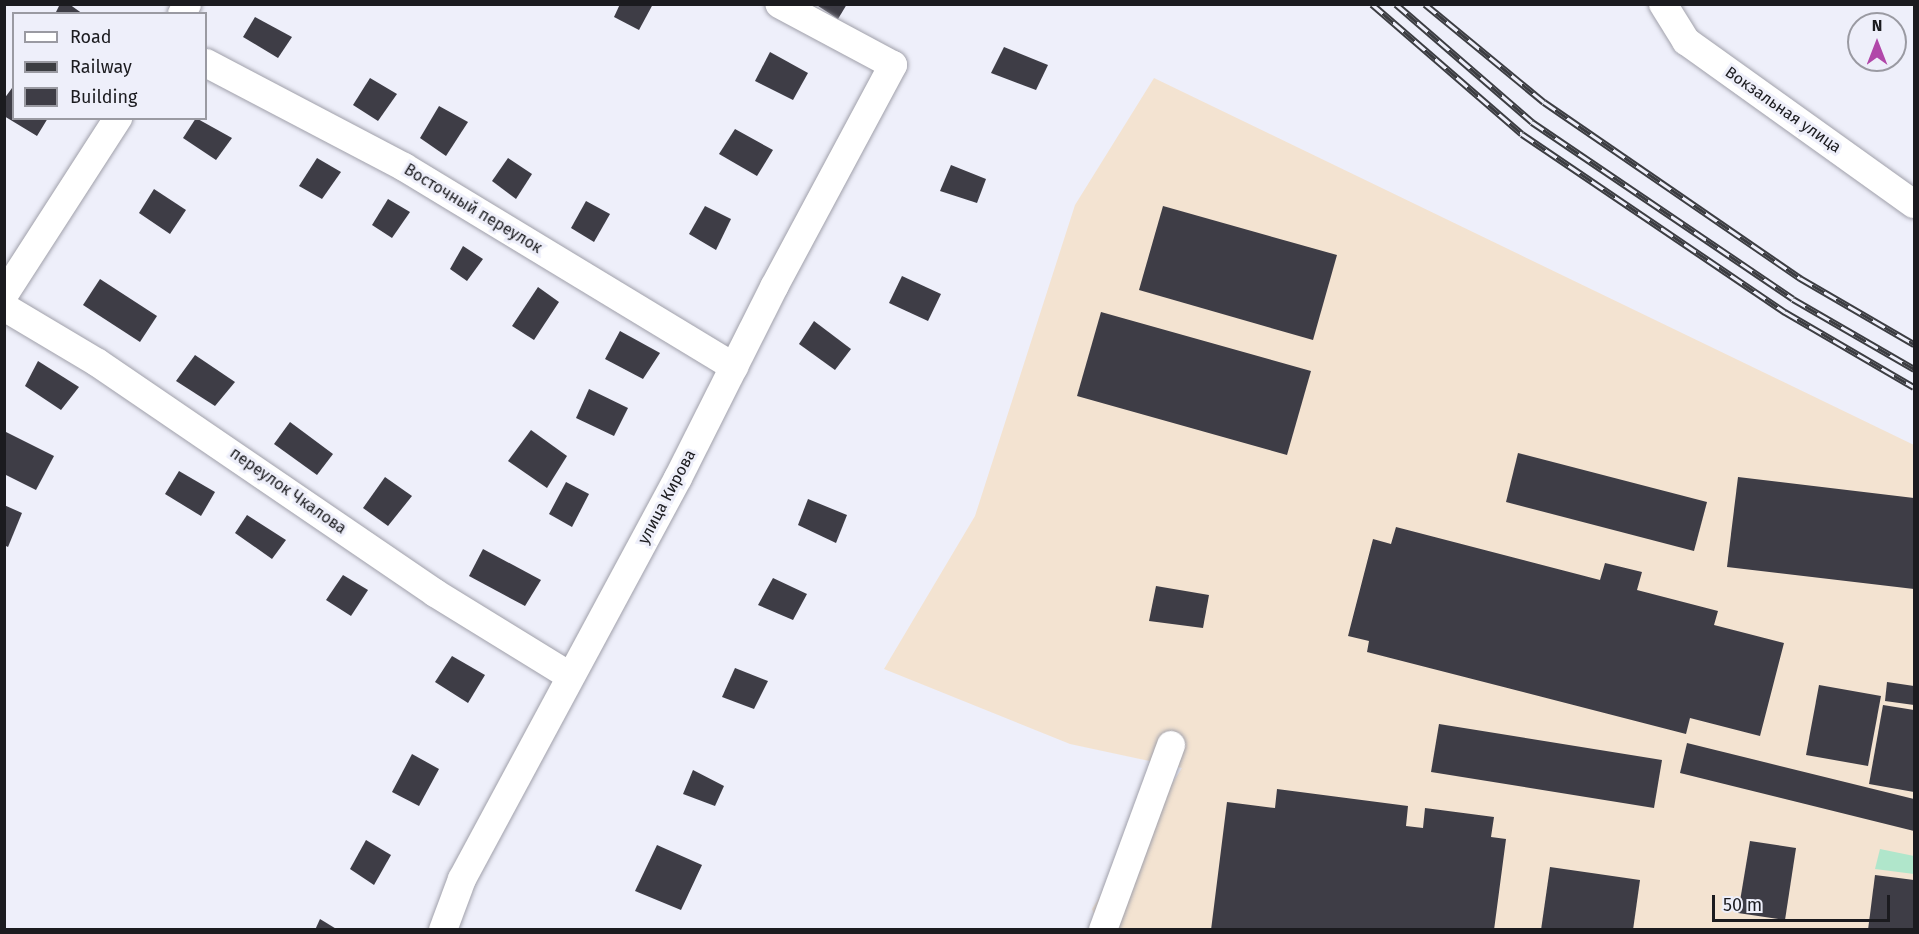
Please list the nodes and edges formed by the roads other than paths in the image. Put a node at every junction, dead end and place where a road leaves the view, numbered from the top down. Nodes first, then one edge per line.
1 (779, 4) edge
2 (1663, 4) edge
3 (207, 64) edge
4 (117, 120) edge
5 (1914, 204) edge
6 (4, 295) edge
7 (4, 307) edge
8 (734, 367) junction
9 (570, 675) junction
10 (1171, 745) dead end
11 (443, 930) edge
12 (1103, 930) edge

1 - 8 street, улица Кирова
2 - 5 street, Вокзальная улица
3 - 8 street, Восточный переулок
4 - 6 street
7 - 9 street, переулок Чкалова
8 - 9 street, улица Кирова
9 - 11 street, улица Кирова
10 - 12 street

